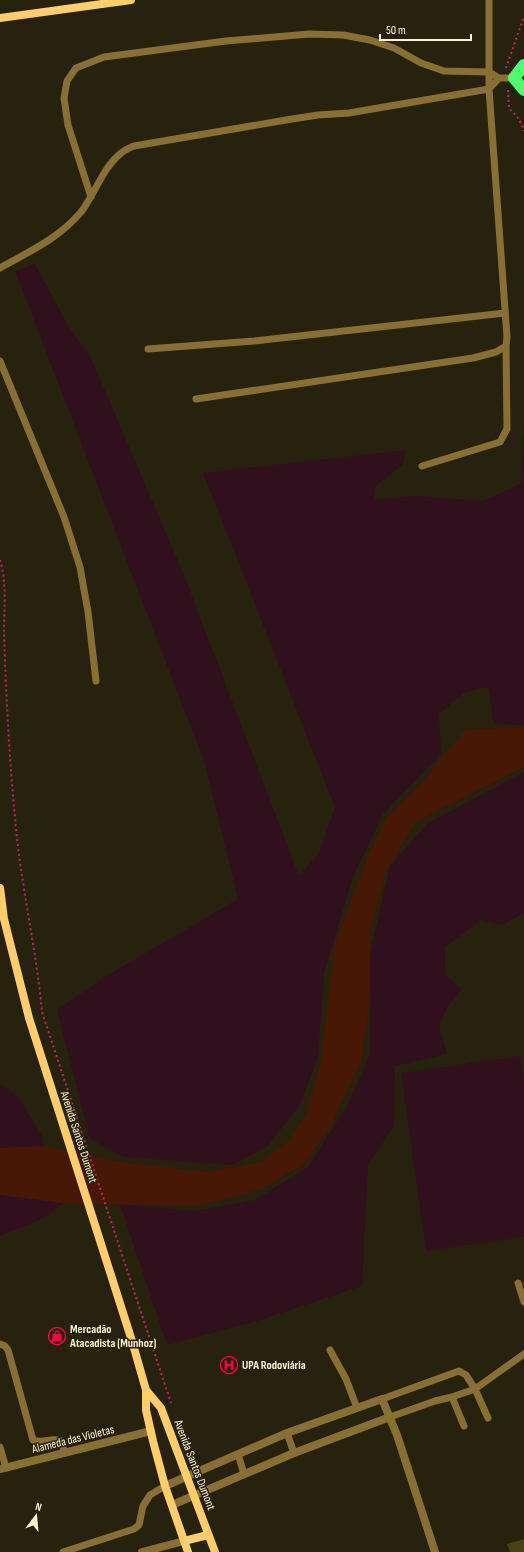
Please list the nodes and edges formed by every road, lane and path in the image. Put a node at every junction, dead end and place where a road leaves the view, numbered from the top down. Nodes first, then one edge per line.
1 (131, 0) edge
2 (489, 0) edge
3 (0, 18) edge
4 (524, 65) edge
5 (489, 72) junction
6 (499, 78) junction
7 (514, 78) junction
8 (489, 89) junction
9 (524, 90) edge
10 (91, 198) junction
11 (0, 268) edge
12 (505, 313) junction
13 (506, 346) junction
14 (148, 349) dead end
15 (0, 361) edge
16 (196, 399) dead end
17 (422, 466) dead end
18 (0, 560) edge
19 (96, 680) dead end
20 (0, 888) edge
21 (518, 1283) dead end
22 (524, 1302) edge
23 (0, 1344) edge
24 (330, 1350) dead end
25 (524, 1354) edge
26 (475, 1389) junction
27 (146, 1390) junction
28 (166, 1390) dead end
29 (452, 1397) junction
30 (382, 1399) junction
31 (357, 1408) junction
32 (390, 1417) junction
33 (488, 1418) dead end
34 (464, 1426) dead end
35 (151, 1431) junction
36 (287, 1433) junction
37 (0, 1447) edge
38 (65, 1453) junction
39 (238, 1454) junction
40 (294, 1454) junction
41 (3, 1469) edge
42 (244, 1474) junction
43 (186, 1476) junction
44 (166, 1486) junction
45 (195, 1495) junction
46 (172, 1505) junction
47 (208, 1535) junction
48 (184, 1541) junction
49 (214, 1551) edge
50 (63, 1552) edge
51 (142, 1552) edge
52 (188, 1552) edge
53 (435, 1552) edge

1 - 3 main road
2 - 5 lane
4 - 7 highway
5 - 6 lane
5 - 8 lane
5 - 10 lane
6 - 7 lane
6 - 8 lane
7 - 9 highway
8 - 10 lane
8 - 12 lane
10 - 11 lane
12 - 13 lane
12 - 14 lane
13 - 16 lane
13 - 17 lane
15 - 19 lane
18 - 28 path
20 - 27 main road, Avenida Santos Dumont
21 - 22 lane
23 - 38 lane
24 - 31 lane
25 - 26 lane
26 - 29 lane
26 - 30 lane
26 - 33 lane
27 - 35 main road, Avenida Santos Dumont
27 - 43 main road, Avenida Santos Dumont
29 - 32 lane
29 - 34 lane
30 - 31 street
30 - 32 street
31 - 36 street
32 - 40 street
32 - 53 street
35 - 38 street, Alameda das Violetas
35 - 44 main road, Avenida Santos Dumont
36 - 39 street
36 - 40 lane
37 - 41 lane
38 - 41 street, Alameda das Violetas
39 - 42 lane
39 - 43 street
40 - 42 street
42 - 45 street
43 - 44 street
43 - 45 main road, Avenida Santos Dumont
44 - 46 main road, Avenida Santos Dumont
44 - 50 lane
45 - 46 street
45 - 47 main road, Avenida Santos Dumont
46 - 48 main road, Avenida Santos Dumont
47 - 48 main road
47 - 49 main road, Avenida Santos Dumont
48 - 51 street
48 - 52 main road, Avenida Santos Dumont

